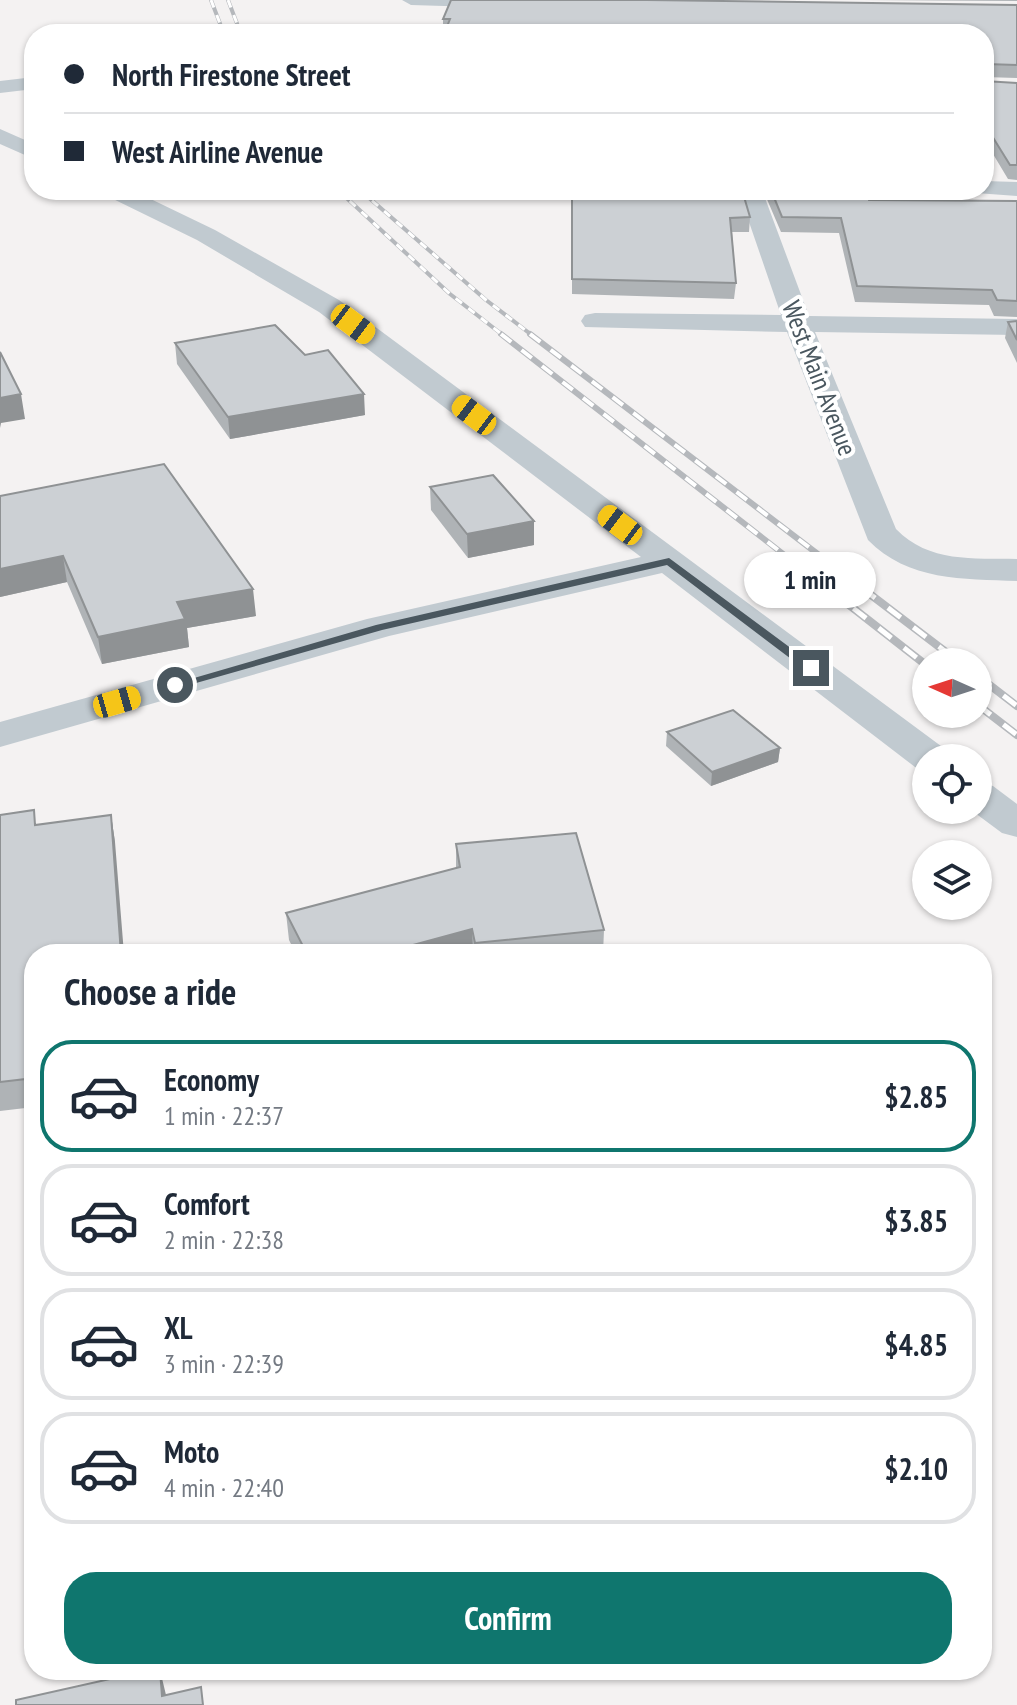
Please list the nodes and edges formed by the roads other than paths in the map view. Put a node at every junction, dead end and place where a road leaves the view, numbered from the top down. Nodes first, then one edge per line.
1 (411, 1) edge
2 (535, 4) edge
3 (24, 84) edge
4 (0, 87) edge
5 (0, 136) edge
6 (24, 147) edge
7 (994, 188) edge
8 (1017, 189) edge
9 (134, 200) edge
10 (754, 200) edge
11 (595, 321) dead end
12 (798, 324) junction
13 (1017, 327) edge
14 (669, 561) junction
15 (1017, 570) edge
16 (0, 735) edge
17 (912, 744) edge
18 (992, 805) edge
19 (1017, 824) edge

1 - 2 street
3 - 4 street
5 - 6 street
7 - 8 street
9 - 14 street
10 - 12 street, West Main Avenue
11 - 12 street
12 - 13 street
12 - 15 street, West Main Avenue
14 - 16 street
14 - 17 street
18 - 19 street

